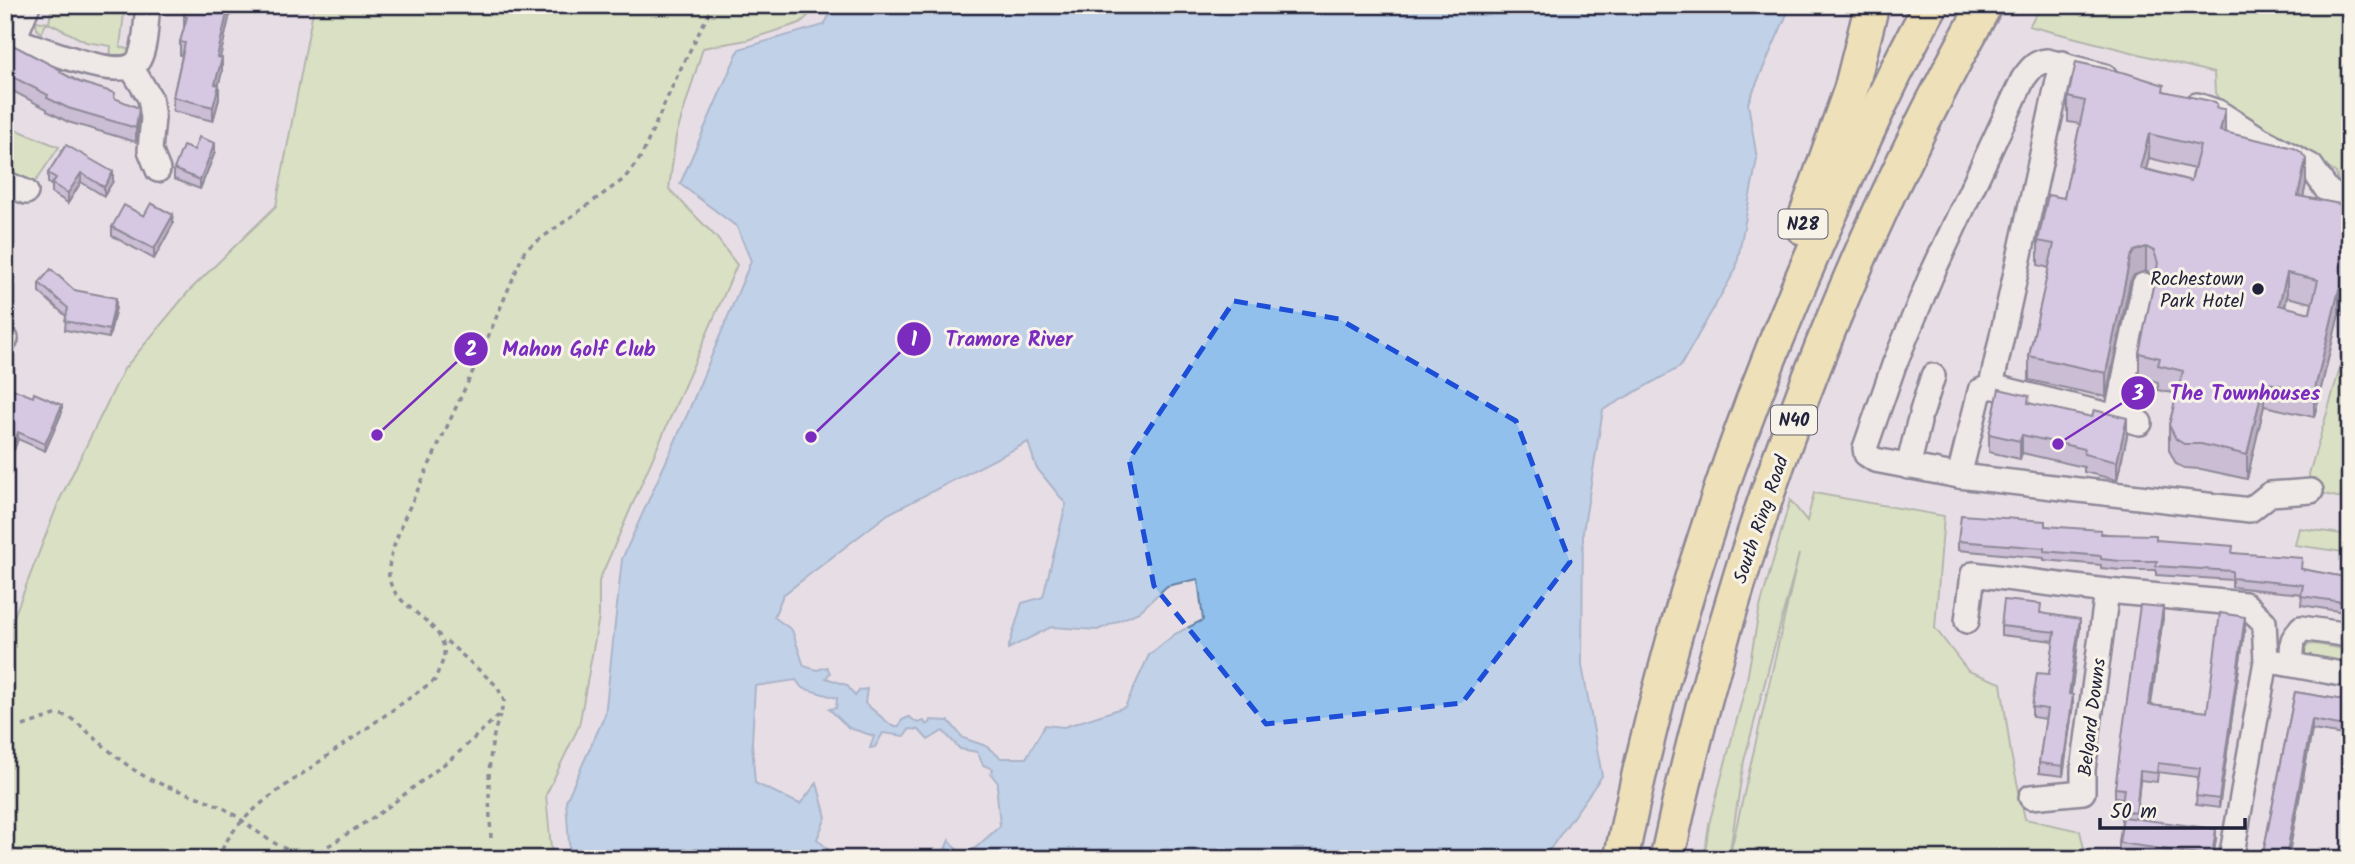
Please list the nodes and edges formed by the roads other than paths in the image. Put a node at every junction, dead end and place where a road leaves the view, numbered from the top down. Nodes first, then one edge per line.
1 (28, 5) edge
2 (148, 5) edge
3 (1871, 5) edge
4 (1931, 5) edge
5 (1985, 5) edge
6 (10, 38) edge
7 (2062, 63) junction
8 (131, 67) junction
9 (2129, 84) edge
10 (2180, 100) edge
11 (158, 170) dead end
12 (2350, 206) edge
13 (2144, 285) dead end
14 (1933, 376) dead end
15 (1991, 386) junction
16 (2116, 418) junction
17 (2140, 423) dead end
18 (1735, 443) junction
19 (1908, 467) junction
20 (1959, 476) junction
21 (2311, 491) dead end
22 (2107, 591) junction
23 (1967, 621) dead end
24 (2350, 635) edge
25 (2266, 662) junction
26 (2291, 664) junction
27 (2350, 673) edge
28 (2031, 797) dead end
29 (1621, 859) edge
30 (1667, 859) edge
31 (2231, 859) edge

1 - 6 street
2 - 8 street
3 - 18 highway, N28
4 - 18 highway, N40
5 - 30 highway, South Ring Road / N40
6 - 8 street
7 - 9 street
7 - 15 street
7 - 19 street
8 - 11 street
10 - 12 street
13 - 16 street
14 - 19 street
15 - 16 street
15 - 20 street
16 - 17 street
18 - 29 highway, N40
19 - 20 street
20 - 21 street
22 - 23 street
22 - 25 street
22 - 28 street, Belgard Downs
24 - 26 street
25 - 26 street
25 - 31 street
26 - 27 street

